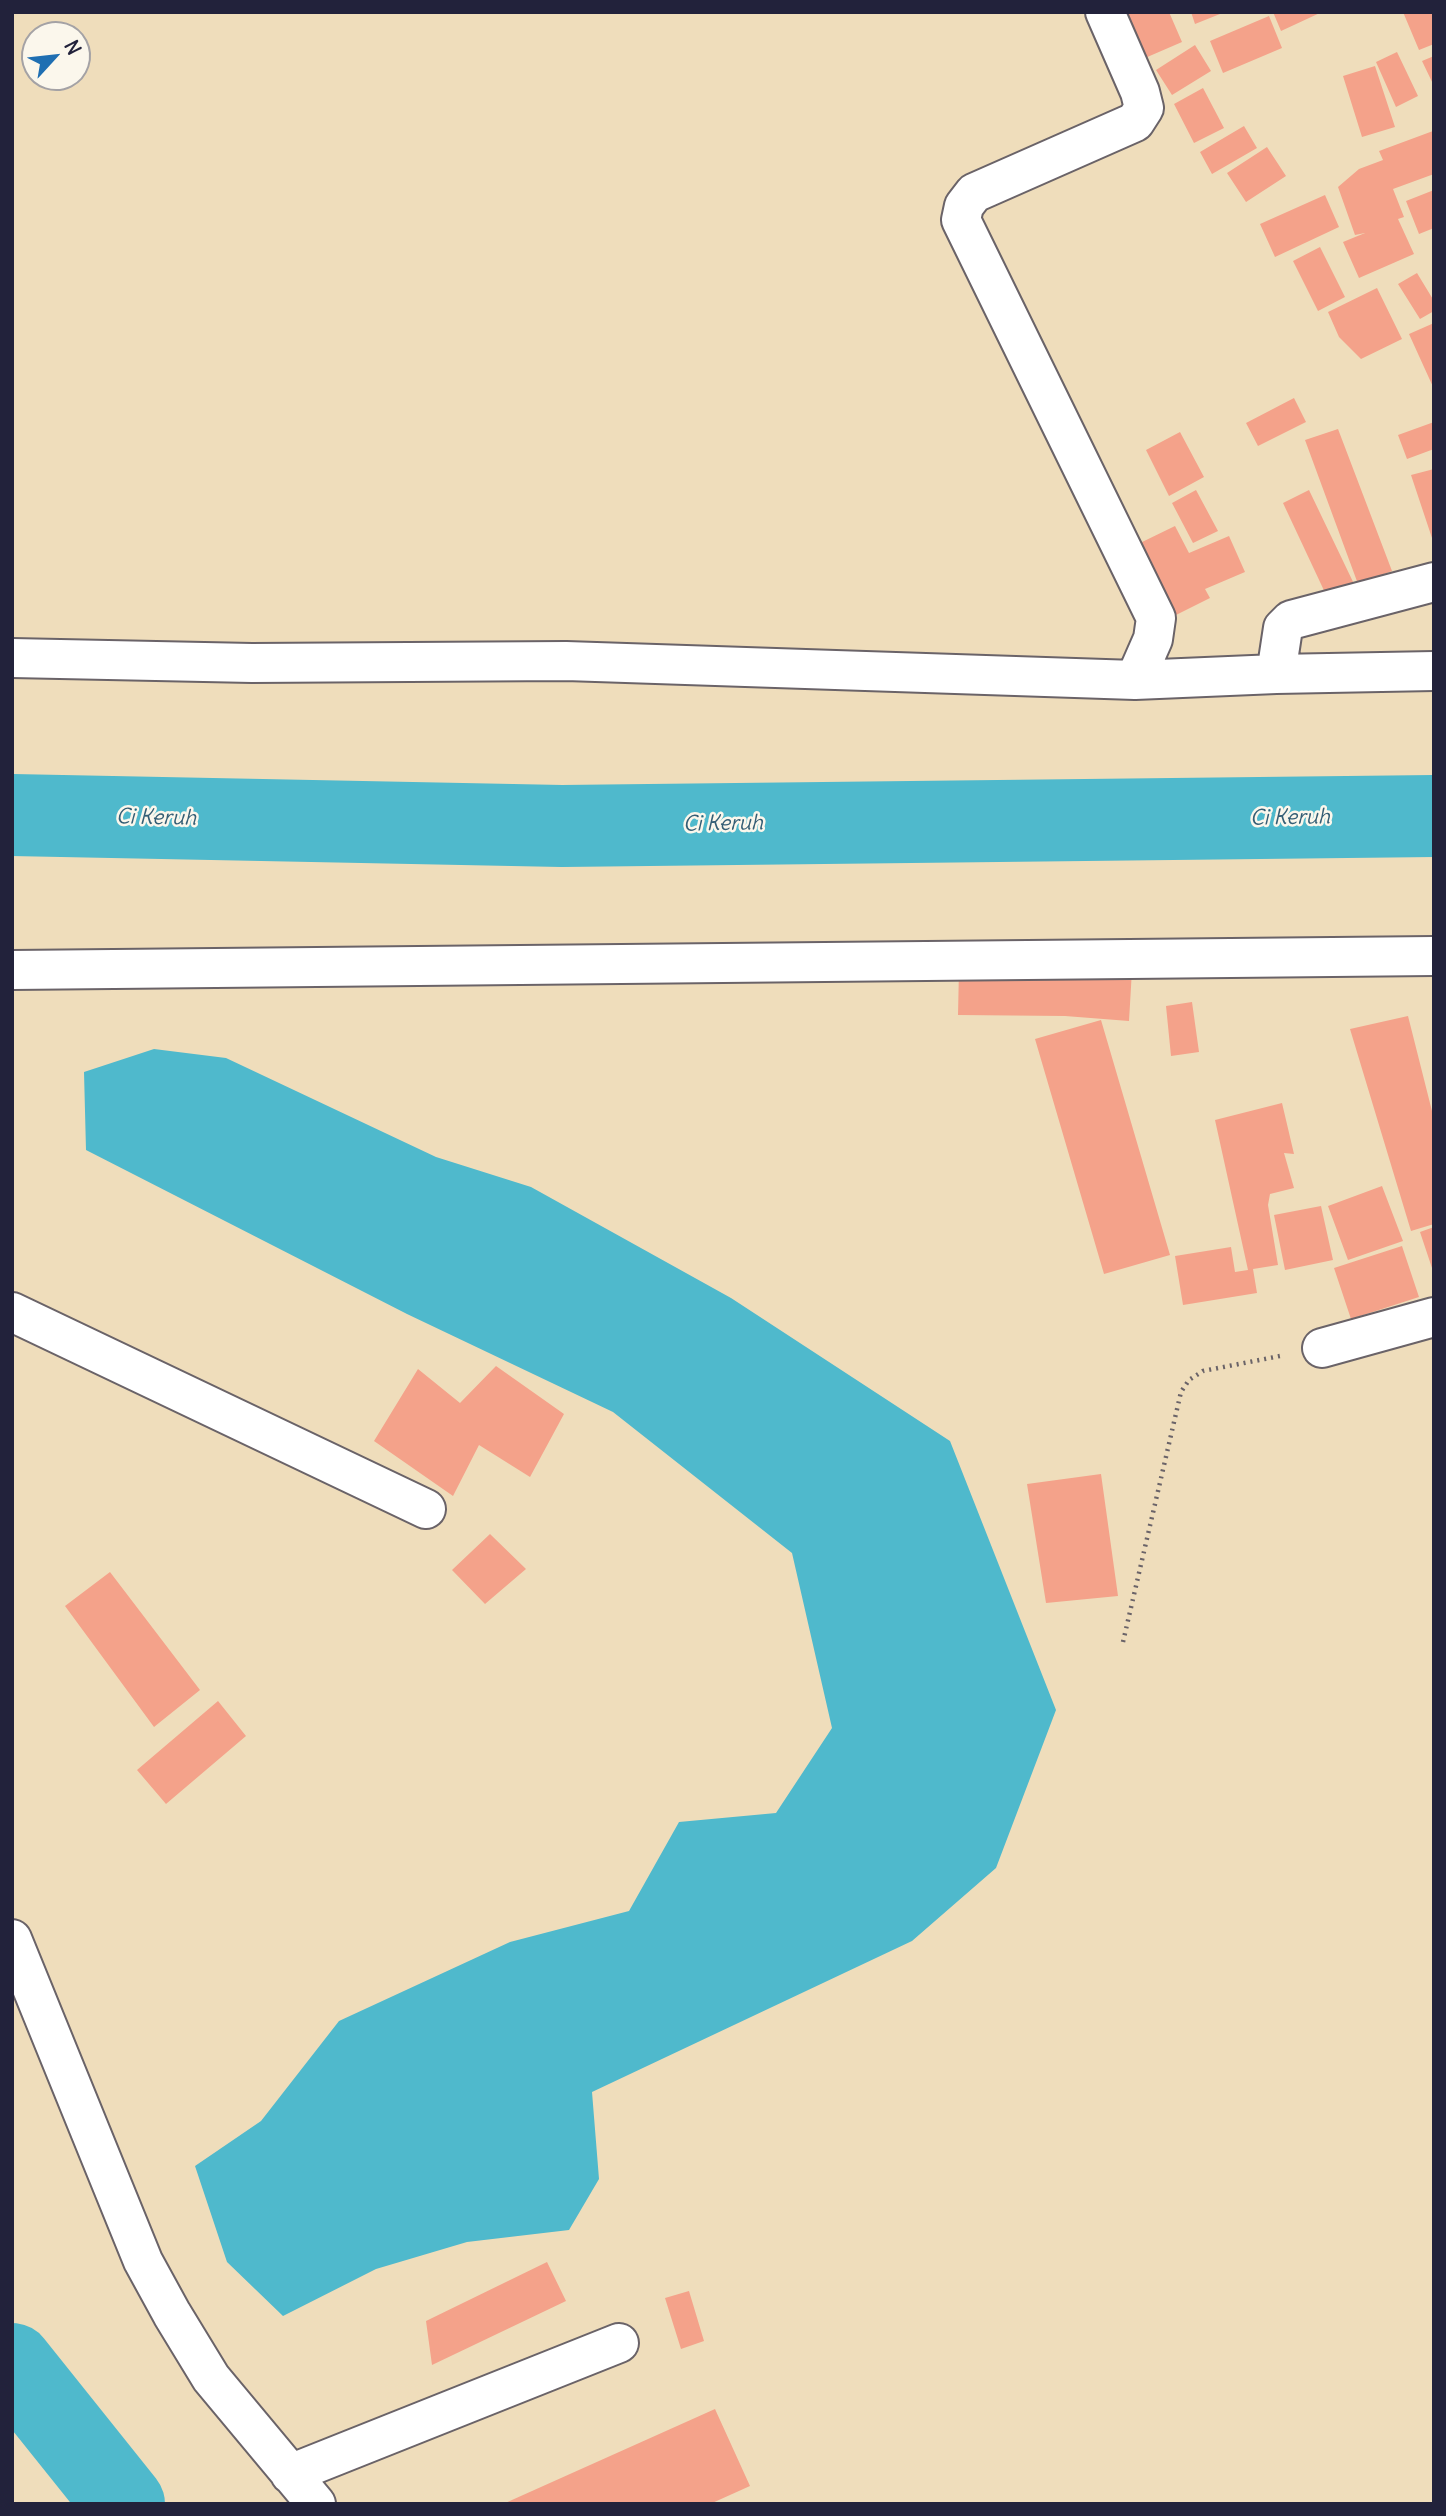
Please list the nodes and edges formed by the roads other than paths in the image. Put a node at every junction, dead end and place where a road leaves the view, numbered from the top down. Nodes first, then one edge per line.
1 (1105, 12) edge
2 (1434, 582) edge
3 (12, 658) edge
4 (1434, 671) edge
5 (1276, 674) junction
6 (1135, 680) junction
7 (1434, 956) edge
8 (12, 970) edge
9 (12, 1312) edge
10 (1434, 1317) edge
11 (1322, 1348) road end
12 (426, 1509) dead end
13 (12, 1939) edge
14 (619, 2343) dead end
15 (290, 2474) junction
16 (316, 2504) edge

1 - 6 street
2 - 5 street
3 - 6 street
4 - 5 street
5 - 6 street
7 - 8 street
9 - 12 street
10 - 11 street
13 - 15 street
14 - 15 street
15 - 16 street

